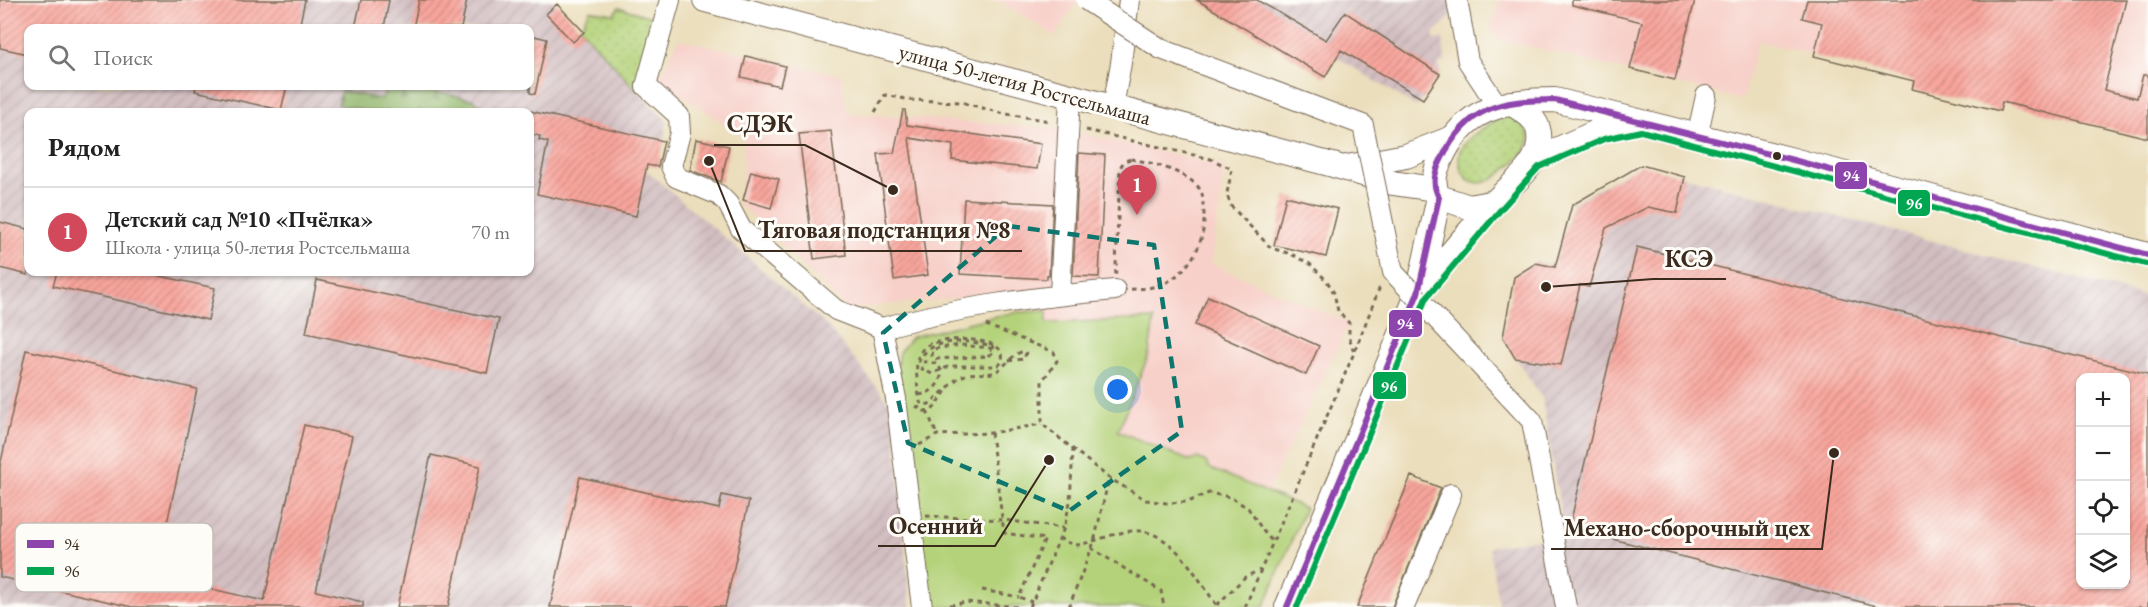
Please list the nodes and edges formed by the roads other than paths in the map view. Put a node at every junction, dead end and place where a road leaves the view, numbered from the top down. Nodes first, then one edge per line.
1 (670, 0) edge
2 (705, 0) edge
3 (1086, 0) edge
4 (1129, 0) edge
5 (1457, 0) edge
6 (1070, 96) junction
7 (1706, 96) dead end
8 (1503, 104) junction
9 (1113, 107) junction
10 (1641, 122) junction
11 (1697, 137) junction
12 (1452, 138) junction
13 (1534, 160) junction
14 (1344, 168) junction
15 (1436, 193) junction
16 (1495, 202) junction
17 (2148, 255) edge
18 (1115, 290) road end
19 (1418, 293) junction
20 (1060, 295) junction
21 (882, 328) junction
22 (1451, 494) dead end
23 (921, 607) edge
24 (1287, 607) edge
25 (1404, 607) edge
26 (1566, 607) edge

1 - 21 lane
2 - 6 main road, улица 50-летия Ростсельмаша
3 - 26 lane, bridge
4 - 9 lane
5 - 8 lane
6 - 9 main road, улица 50-летия Ростсельмаша
6 - 20 lane
7 - 11 lane
8 - 10 main road
8 - 12 main road
8 - 13 main road
9 - 14 main road, улица 50-летия Ростсельмаша
10 - 11 main road
10 - 13 main road
11 - 17 main road
12 - 14 main road
12 - 15 main road
13 - 16 main road
14 - 15 main road, улица 50-летия Ростсельмаша
15 - 16 main road
15 - 19 main road
16 - 19 main road
18 - 20 lane
19 - 24 main road
20 - 21 lane
21 - 23 lane
22 - 25 lane

